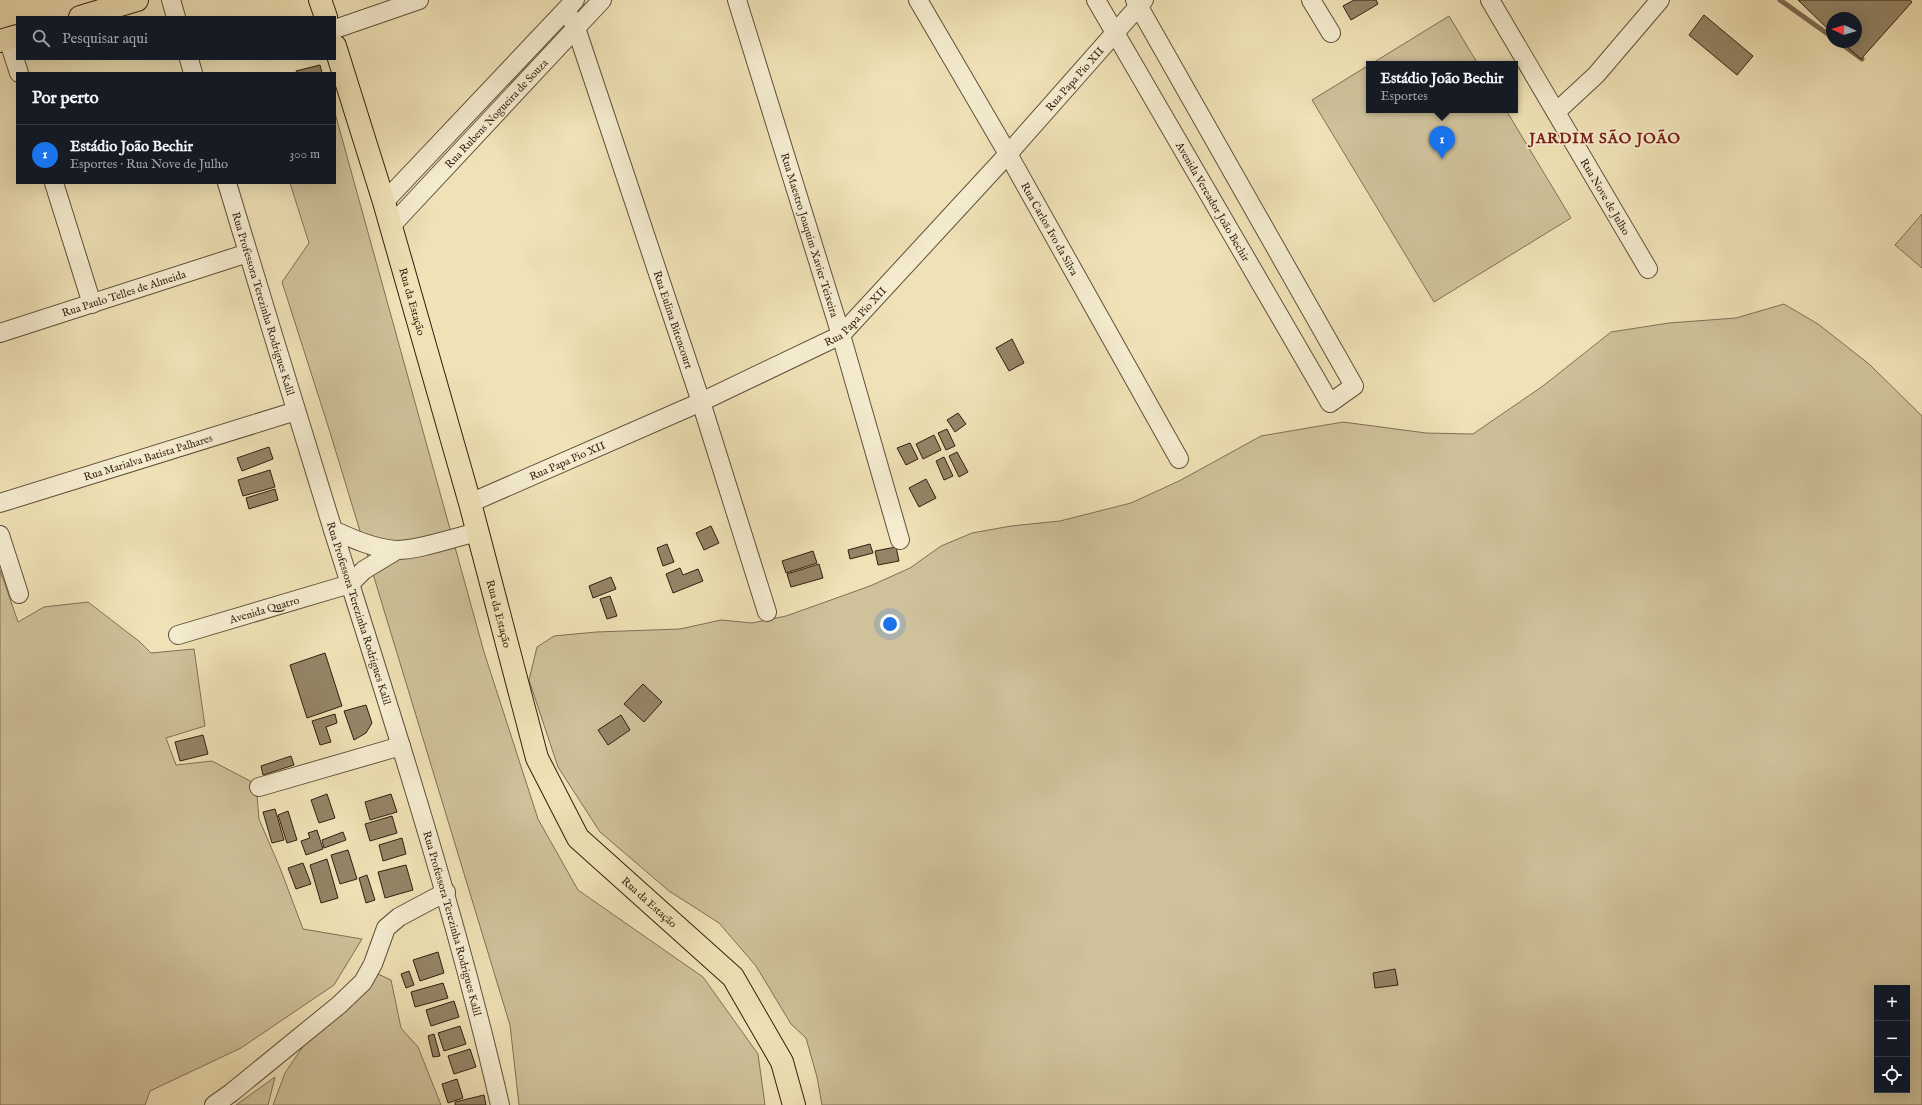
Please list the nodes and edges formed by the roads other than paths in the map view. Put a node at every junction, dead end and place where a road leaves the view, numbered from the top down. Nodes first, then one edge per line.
1 (137, 0) edge
2 (171, 0) edge
3 (320, 0) edge
4 (419, 0) edge
5 (602, 0) edge
6 (737, 0) edge
7 (918, 0) edge
8 (1096, 0) edge
9 (1311, 0) edge
10 (1490, 0) edge
11 (1660, 0) edge
12 (1139, 2) edge
13 (571, 5) edge
14 (83, 16) edge
15 (176, 16) edge
16 (326, 16) edge
17 (576, 28) junction
18 (336, 29) edge
19 (1116, 33) junction
20 (1331, 33) dead end
21 (8, 39) edge
22 (336, 49) edge
23 (189, 60) edge
24 (19, 72) edge
25 (193, 72) edge
26 (1556, 112) junction
27 (1008, 154) junction
28 (54, 184) edge
29 (227, 184) edge
30 (384, 202) junction
31 (391, 226) junction
32 (248, 253) junction
33 (1648, 269) dead end
34 (92, 304) junction
35 (0, 333) edge
36 (841, 335) junction
37 (700, 402) junction
38 (296, 411) junction
39 (1179, 459) dead end
40 (470, 503) junction
41 (0, 504) edge
42 (333, 530) junction
43 (478, 532) junction
44 (0, 536) edge
45 (900, 540) dead end
46 (397, 550) junction
47 (350, 584) junction
48 (19, 594) dead end
49 (767, 612) dead end
50 (178, 635) dead end
51 (401, 746) junction
52 (259, 787) dead end
53 (446, 892) junction
54 (214, 1105) edge
55 (500, 1105) edge
56 (794, 1105) edge

1 - 14 main road
2 - 15 street
3 - 16 main road
4 - 18 street
5 - 17 street, Rua Rubens Nogueira de Souza
6 - 36 street, Rua Maestro Joaquim Xavier Teixeira
7 - 27 street, Rua Carlos Ivo da Silva
8 - 19 street, Avenida Vereador João Bechir
9 - 20 street
10 - 26 street, Rua Nove de Julho
11 - 26 street
12 - 19 street, Rua Papa Pio XII
12 - 19 street, Avenida Vereador João Bechir
13 - 17 street, Rua Eulina Bitencourt
13 - 30 street, Rua Rubens Nogueira de Souza
17 - 31 street, Rua Rubens Nogueira de Souza
17 - 37 street, Rua Eulina Bitencourt
19 - 27 street, Rua Papa Pio XII
21 - 24 street
22 - 30 main road, Rua da Estação
23 - 25 street
26 - 33 street, Rua Nove de Julho
27 - 36 street, Rua Papa Pio XII
27 - 39 street, Rua Carlos Ivo da Silva
28 - 34 street
29 - 32 street, Rua Professora Terezinha Rodrigues Kalil
30 - 31 main road, Rua da Estação
31 - 40 main road, Rua da Estação
32 - 34 street, Rua Paulo Telles de Almeida
32 - 38 street, Rua Professora Terezinha Rodrigues Kalil
34 - 35 street, Rua Paulo Telles de Almeida
36 - 37 street, Rua Papa Pio XII
36 - 45 street, Rua Maestro Joaquim Xavier Teixeira
37 - 40 street, Rua Papa Pio XII
37 - 49 street, Rua Eulina Bitencourt
38 - 41 street, Rua Marialva Batista Palhares
38 - 42 street, Rua Professora Terezinha Rodrigues Kalil
40 - 43 main road, Rua da Estação
42 - 46 street
42 - 47 street, Rua Professora Terezinha Rodrigues Kalil
43 - 46 street
43 - 56 main road, Rua da Estação
44 - 48 street
46 - 47 street
47 - 50 street, Avenida Quatro
47 - 51 street, Rua Professora Terezinha Rodrigues Kalil
51 - 52 street
51 - 53 street, Rua Professora Terezinha Rodrigues Kalil
53 - 54 street
53 - 55 street, Rua Professora Terezinha Rodrigues Kalil

